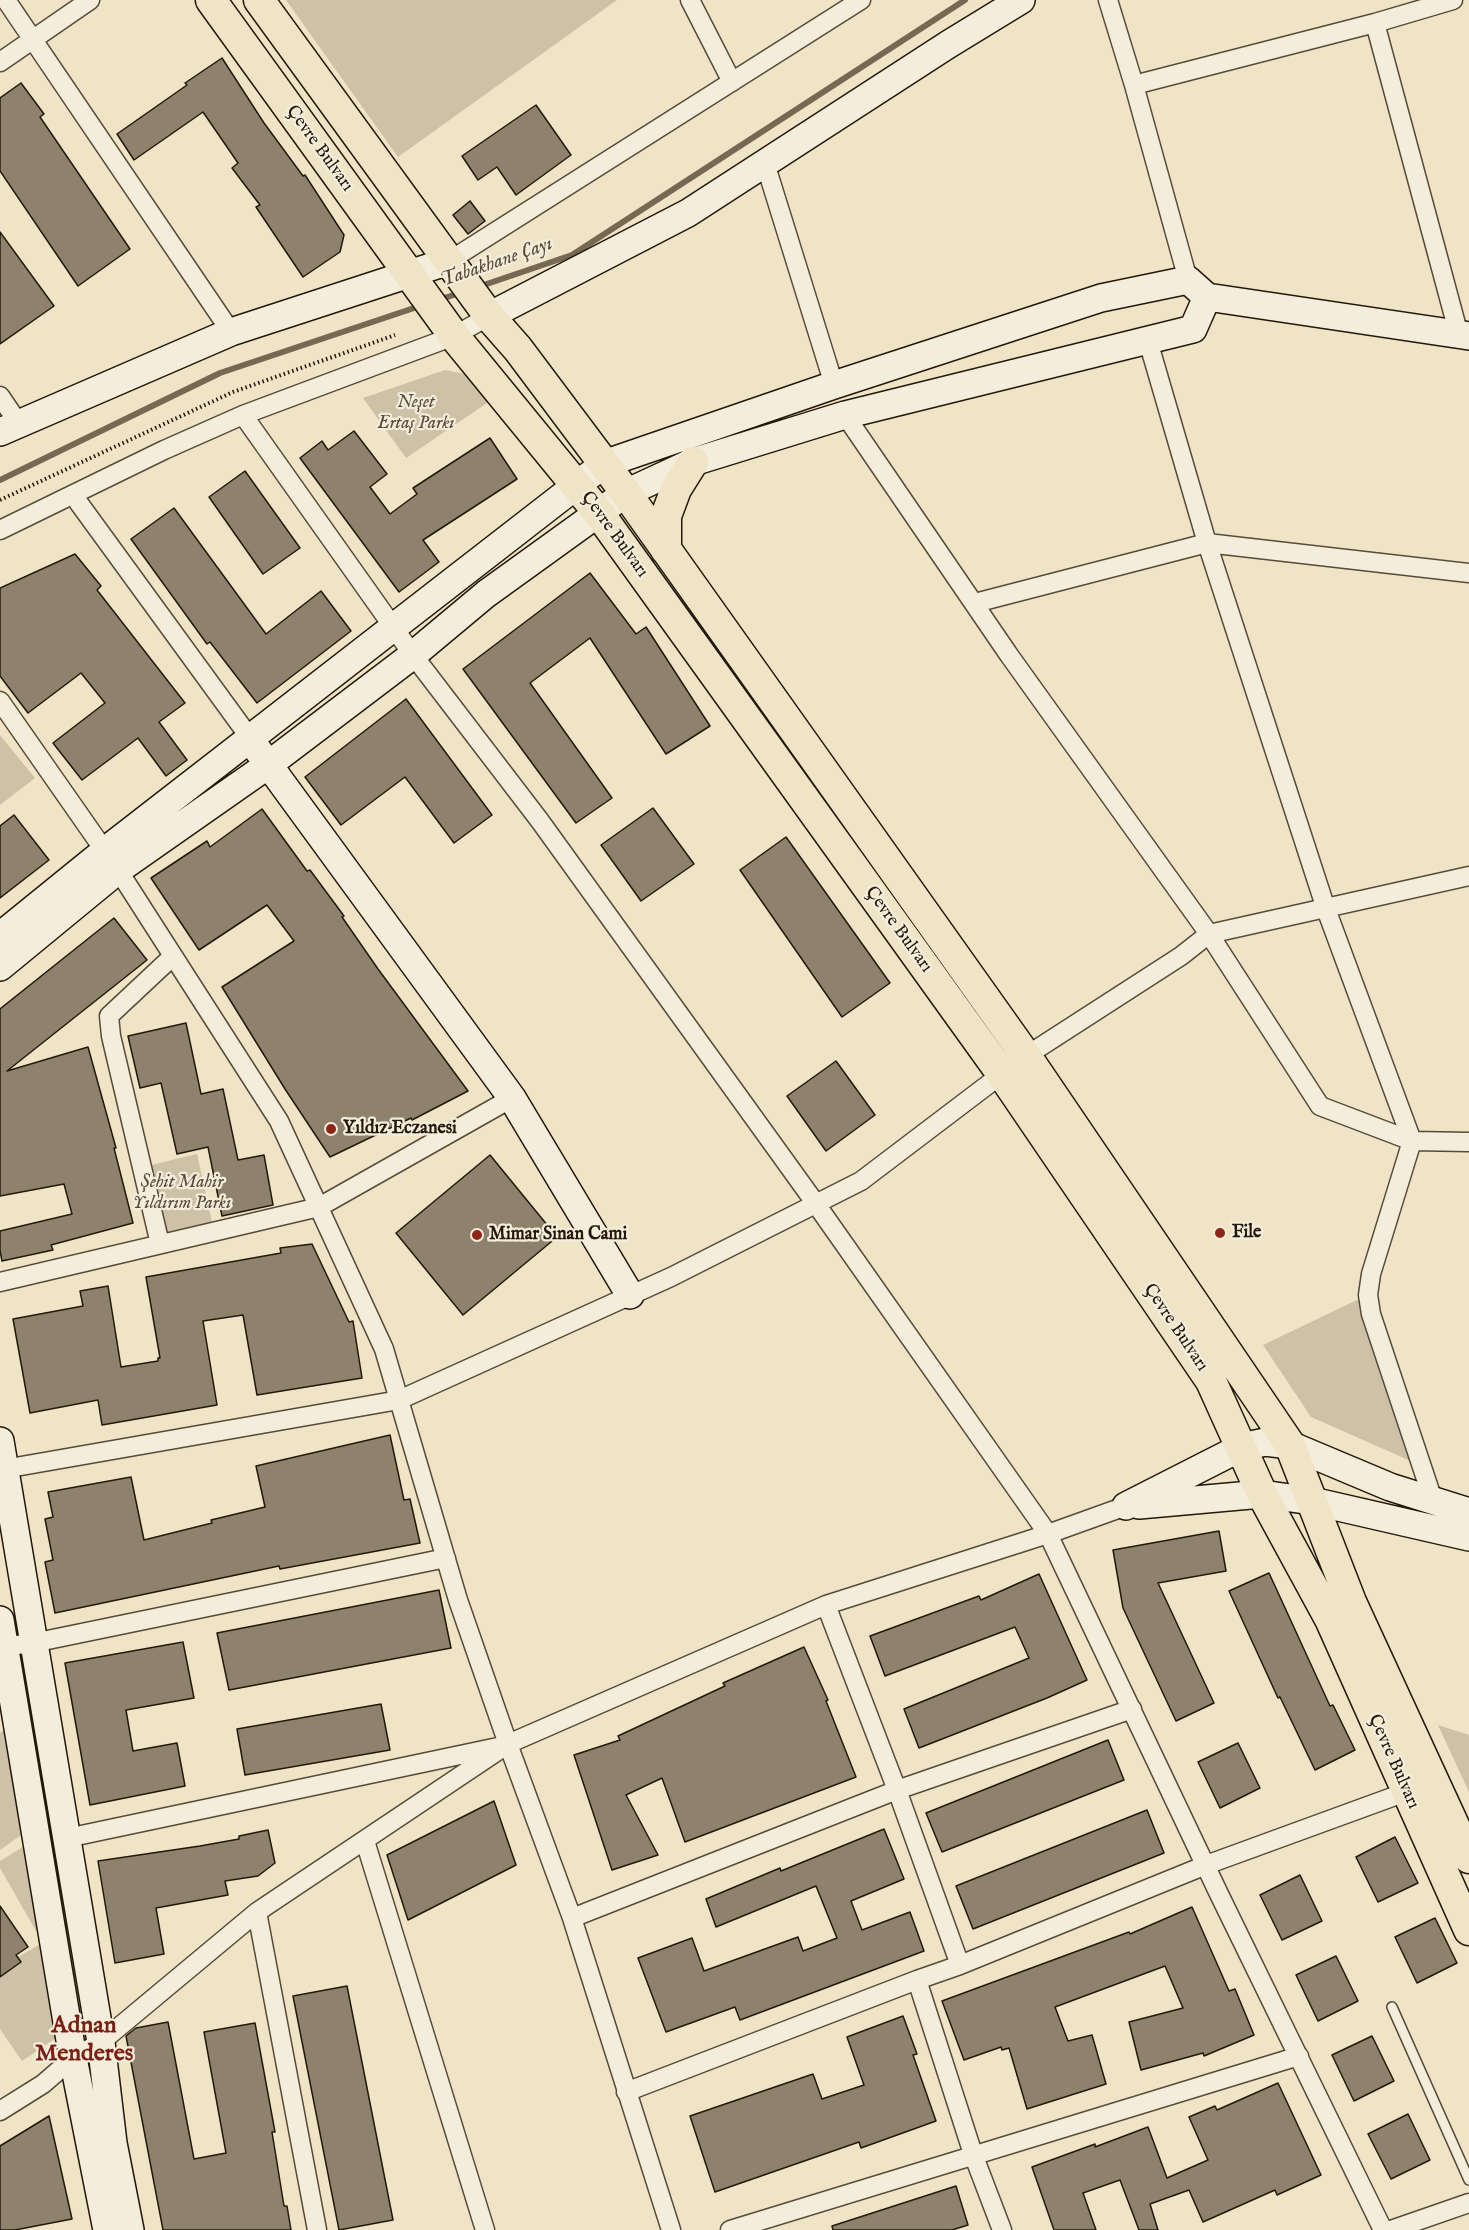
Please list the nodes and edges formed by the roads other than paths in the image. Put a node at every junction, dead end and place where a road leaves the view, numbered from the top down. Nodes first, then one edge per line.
1 (6, 0) edge
2 (90, 0) edge
3 (211, 0) edge
4 (259, 0) edge
5 (690, 0) edge
6 (861, 0) edge
7 (1021, 0) edge
8 (1108, 0) edge
9 (1454, 0) edge
10 (1376, 23) junction
11 (32, 40) junction
12 (0, 62) edge
13 (732, 82) junction
14 (1134, 85) junction
15 (765, 163) junction
16 (1198, 288) junction
17 (469, 289) junction
18 (432, 304) junction
19 (231, 332) junction
20 (1464, 336) edge
21 (1148, 341) junction
22 (834, 385) junction
23 (0, 396) edge
24 (243, 415) junction
25 (845, 415) junction
26 (10, 428) edge
27 (693, 462) junction
28 (604, 464) junction
29 (578, 486) junction
30 (626, 493) junction
31 (72, 495) junction
32 (598, 512) junction
33 (0, 530) edge
34 (1207, 543) junction
35 (666, 550) junction
36 (1469, 573) edge
37 (975, 603) junction
38 (394, 627) junction
39 (413, 655) junction
40 (0, 701) edge
41 (250, 738) junction
42 (268, 765) junction
43 (112, 860) junction
44 (1469, 876) edge
45 (1326, 909) junction
46 (1209, 934) junction
47 (0, 936) edge
48 (172, 957) junction
49 (0, 967) edge
50 (1026, 1056) junction
51 (1002, 1074) junction
52 (512, 1098) junction
53 (1412, 1141) junction
54 (1469, 1142) edge
55 (816, 1204) junction
56 (319, 1207) junction
57 (160, 1244) junction
58 (0, 1282) edge
59 (630, 1295) junction
60 (399, 1400) junction
61 (0, 1441) edge
62 (1290, 1445) junction
63 (1242, 1447) junction
64 (4, 1469) junction
65 (1262, 1494) junction
66 (1433, 1500) junction
67 (1312, 1501) junction
68 (1126, 1506) junction
69 (1469, 1512) edge
70 (1048, 1534) junction
71 (1469, 1537) edge
72 (446, 1558) junction
73 (825, 1605) junction
74 (1, 1638) edge
75 (33, 1642) junction
76 (1132, 1709) junction
77 (508, 1744) junction
78 (1420, 1786) junction
79 (897, 1790) junction
80 (67, 1838) junction
81 (365, 1841) junction
82 (1469, 1858) edge
83 (1206, 1865) junction
84 (257, 1912) junction
85 (572, 1918) junction
86 (1469, 1929) edge
87 (960, 1965) junction
88 (917, 1980) junction
89 (1392, 2007) dead end
90 (101, 2042) junction
91 (1299, 2056) junction
92 (73, 2058) junction
93 (626, 2092) junction
94 (0, 2111) edge
95 (973, 2154) junction
96 (1469, 2180) edge
97 (1469, 2203) edge
98 (107, 2230) edge
99 (130, 2230) edge
100 (317, 2230) edge
101 (485, 2230) edge
102 (671, 2230) edge
103 (730, 2230) edge
104 (1002, 2230) edge
105 (1383, 2230) edge
106 (1391, 2230) edge

1 - 11 street
2 - 11 street
3 - 18 main road, Çevre Bulvarı
4 - 17 main road, Çevre Bulvarı
5 - 13 street
6 - 13 street
7 - 15 street
8 - 14 street
9 - 10 street
10 - 14 street
10 - 20 street
11 - 12 street
11 - 19 street
13 - 17 street
14 - 16 street
15 - 17 street
15 - 22 street
16 - 20 street
16 - 21 street
16 - 22 street
17 - 18 street
17 - 18 street
17 - 28 main road, Çevre Bulvarı
18 - 19 street
18 - 24 street
18 - 29 main road, Çevre Bulvarı
19 - 26 street
21 - 25 street
21 - 34 street
22 - 25 street
22 - 28 street
23 - 26 street
24 - 31 street
24 - 38 street
25 - 27 street
25 - 37 street
27 - 30 street
27 - 35 main road
28 - 29 street
28 - 30 main road, Çevre Bulvarı
29 - 32 main road, Çevre Bulvarı
29 - 38 street
30 - 32 street
30 - 35 main road, Çevre Bulvarı
31 - 33 street
31 - 41 street
32 - 39 street
32 - 51 main road, Çevre Bulvarı
34 - 36 street
34 - 37 street
34 - 45 street
35 - 50 main road, Çevre Bulvarı
37 - 46 street
38 - 39 street
38 - 41 street
39 - 42 street
39 - 55 street
40 - 43 street
41 - 42 street
41 - 43 street
42 - 43 street
42 - 52 street
43 - 47 street
43 - 48 street
43 - 49 street
44 - 45 street
45 - 46 street
45 - 53 street
46 - 50 street
46 - 53 street
48 - 56 street
48 - 57 street
50 - 51 street
50 - 62 main road, Çevre Bulvarı
51 - 55 street
51 - 63 main road, Çevre Bulvarı
52 - 56 street
52 - 59 street
53 - 54 street
53 - 66 street
55 - 59 street
55 - 70 street
56 - 57 street
56 - 60 street
57 - 58 street
59 - 60 street
60 - 64 street
60 - 72 street
61 - 64 street
62 - 63 street
62 - 66 street
62 - 67 main road, Çevre Bulvarı
63 - 65 main road, Çevre Bulvarı
63 - 68 street
64 - 75 street
65 - 67 street
65 - 68 street
65 - 78 main road, Çevre Bulvarı
66 - 69 street
67 - 71 street
67 - 78 main road, Çevre Bulvarı
68 - 70 street
70 - 73 street
70 - 76 street
72 - 75 street
72 - 77 street
73 - 77 street
73 - 79 street
74 - 75 street
74 - 92 street
75 - 80 street
76 - 79 street
76 - 83 street
77 - 80 street
77 - 81 street
77 - 85 street
78 - 82 main road, Çevre Bulvarı
78 - 83 street
78 - 86 main road, Çevre Bulvarı
79 - 85 street
79 - 87 street
80 - 90 street
81 - 84 street
81 - 101 street
83 - 87 street
83 - 91 street
84 - 90 street
84 - 100 street
85 - 93 street
87 - 88 street
88 - 93 street
88 - 95 street
89 - 96 lane
90 - 92 street
90 - 99 street
91 - 95 street
91 - 105 street
92 - 94 street
92 - 98 street
93 - 102 street
95 - 103 street
95 - 104 street
97 - 106 street

